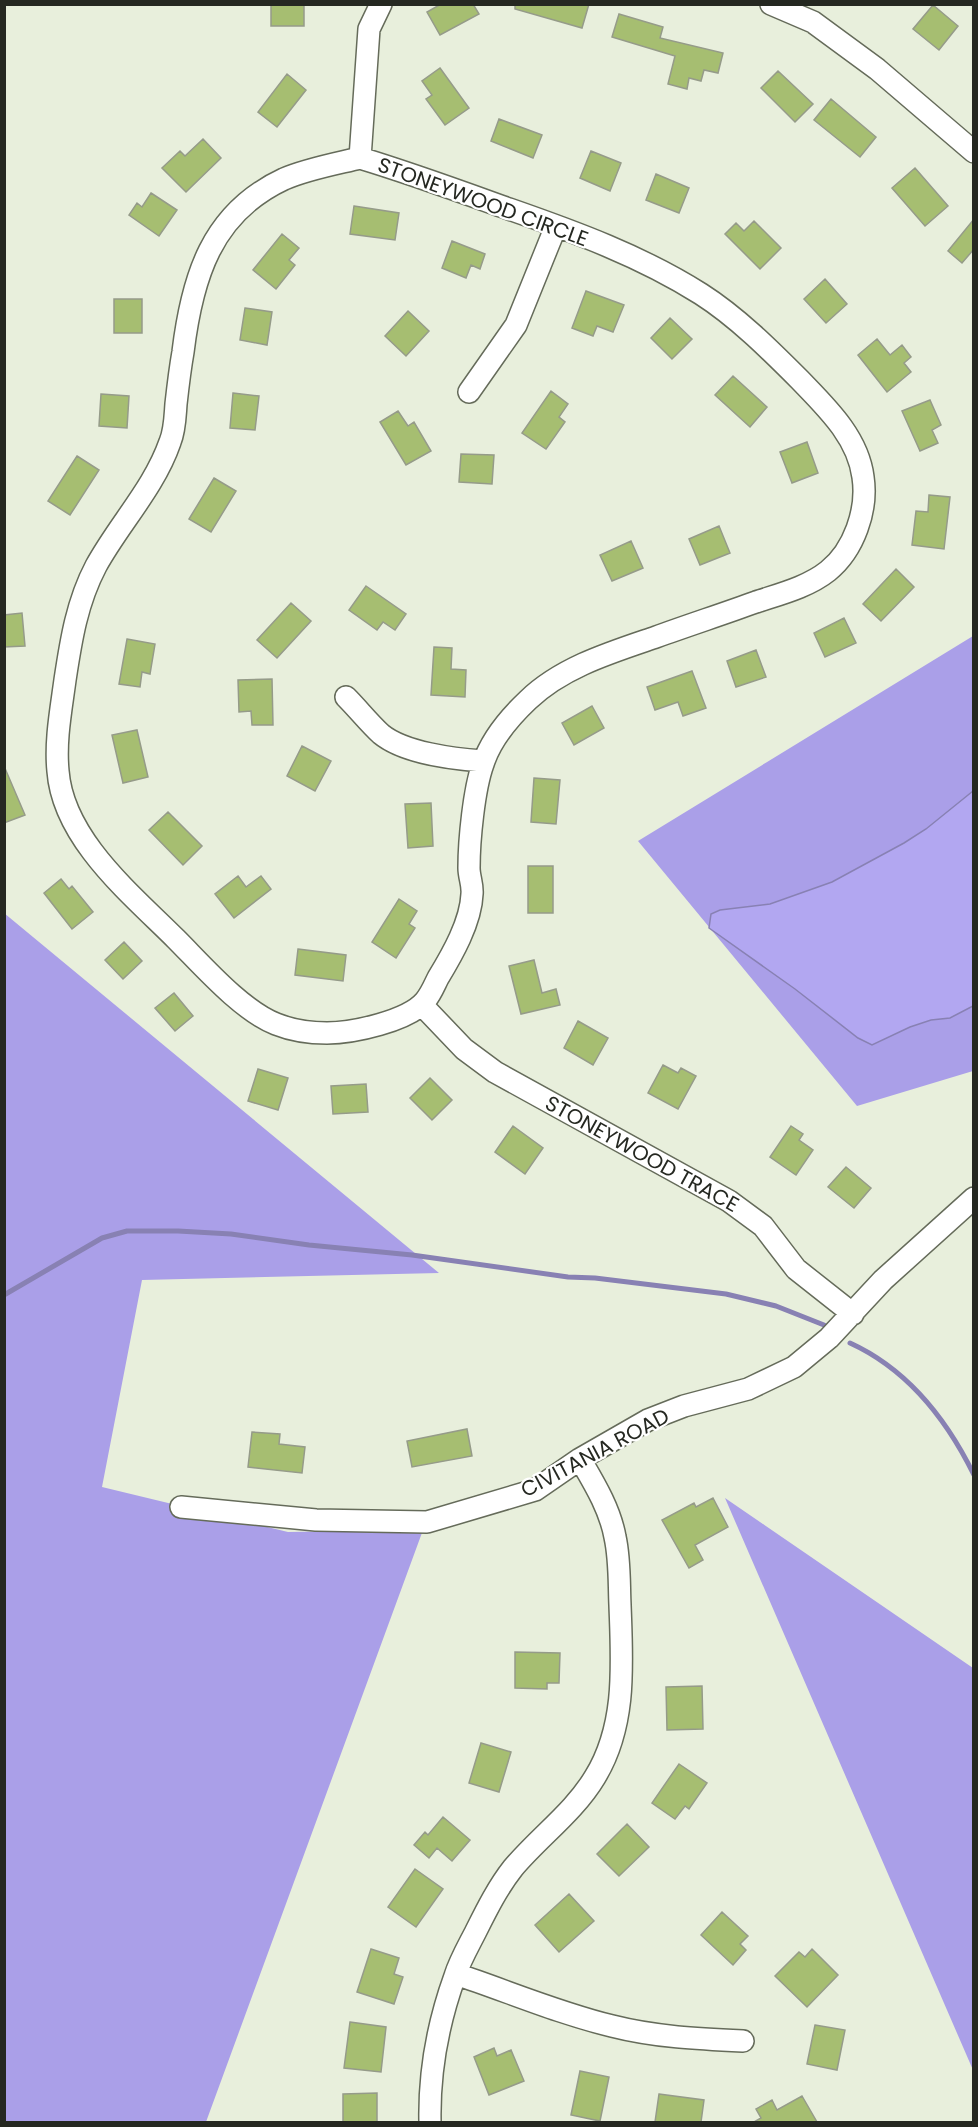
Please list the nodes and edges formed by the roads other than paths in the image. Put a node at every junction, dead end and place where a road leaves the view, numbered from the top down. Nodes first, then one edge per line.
1 (381, 4) edge
2 (771, 4) edge
3 (974, 152) edge
4 (360, 158) junction
5 (556, 226) junction
6 (469, 392) dead end
7 (346, 697) dead end
8 (483, 761) junction
9 (422, 1005) junction
10 (974, 1198) edge
11 (853, 1314) junction
12 (580, 1459) junction
13 (181, 1507) dead end
14 (456, 1974) junction
15 (743, 2041) dead end
16 (430, 2122) edge

1 - 4 street
2 - 3 street
4 - 5 street, STONEYWOOD CIRCLE
4 - 9 street, STONEYWOOD CIRCLE
5 - 6 street
5 - 8 street, STONEYWOOD CIRCLE
7 - 8 street
8 - 9 street, STONEYWOOD CIRCLE
9 - 11 street, STONEYWOOD TRACE
10 - 11 street, CIVITANIA ROAD
11 - 12 street, CIVITANIA ROAD
12 - 13 street, CIVITANIA ROAD
12 - 14 street
14 - 15 street
14 - 16 street

